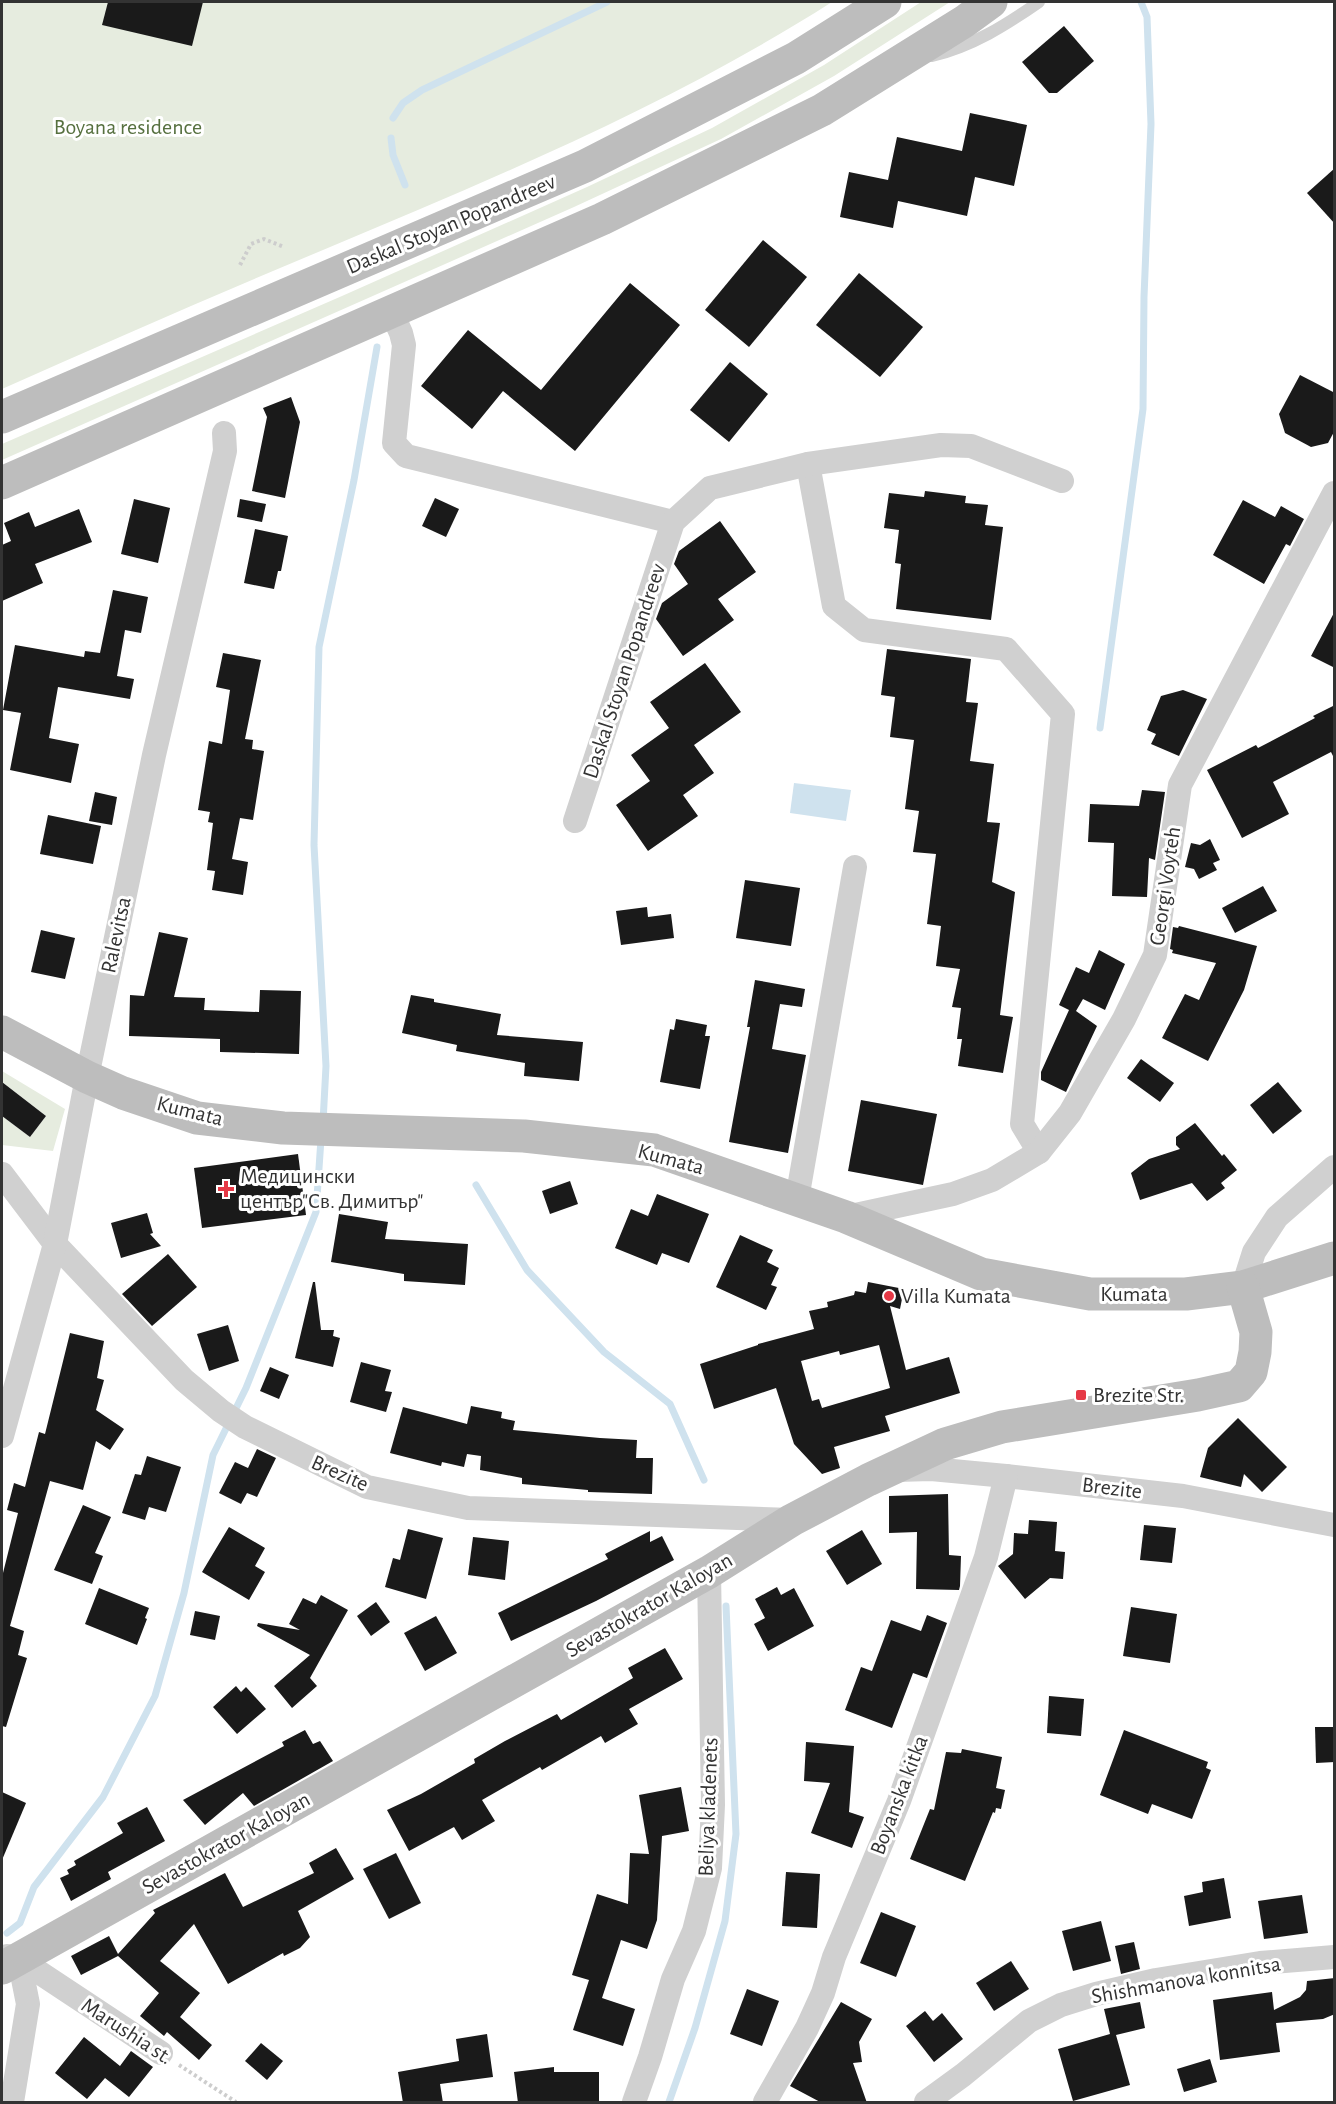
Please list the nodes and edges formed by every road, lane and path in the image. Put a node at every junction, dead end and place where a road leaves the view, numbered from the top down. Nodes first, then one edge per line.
1 (885, 2) edge
2 (991, 2) edge
3 (1039, 2) edge
4 (896, 64) junction
5 (284, 247) dead end
6 (240, 265) dead end
7 (391, 311) junction
8 (2, 417) edge
9 (224, 434) dead end
10 (810, 471) junction
11 (1062, 481) dead end
12 (2, 483) edge
13 (1335, 493) edge
14 (673, 522) junction
15 (575, 821) dead end
16 (855, 867) dead end
17 (2, 1032) edge
18 (87, 1077) junction
19 (1039, 1152) junction
20 (1335, 1167) edge
21 (2, 1174) edge
22 (797, 1200) junction
23 (846, 1216) junction
24 (55, 1244) junction
25 (1335, 1258) edge
26 (1243, 1287) junction
27 (2, 1436) edge
28 (888, 1470) junction
29 (1006, 1476) junction
30 (792, 1520) junction
31 (1335, 1525) edge
32 (709, 1572) junction
33 (1335, 1957) edge
34 (7, 1961) edge
35 (161, 2053) joint
36 (12, 2103) edge
37 (236, 2103) edge
38 (634, 2103) edge
39 (765, 2103) edge
40 (926, 2103) edge

1 - 8 main road, Daskal Stoyan Popandreev
2 - 4 main road
3 - 4 lane
4 - 7 main road
5 - 6 path
7 - 12 main road
7 - 14 street
9 - 18 street, Ralevitsa
10 - 11 street, Daskal Stoyan Popandreev
10 - 14 street, Daskal Stoyan Popandreev
10 - 19 street
13 - 19 street, Georgi Voyteh
14 - 15 street, Daskal Stoyan Popandreev
16 - 22 street
17 - 18 main road, Kumata
18 - 22 main road, Kumata
18 - 24 street, Ralevitsa
19 - 23 street, Georgi Voyteh
20 - 26 street
21 - 24 street, Brezite
22 - 23 main road, Kumata
23 - 26 main road, Kumata
24 - 27 street, Ralevitsa
24 - 30 street, Brezite
25 - 26 main road, Kumata
26 - 28 main road, Sevastokrator Kaloyan
28 - 29 street, Brezite
28 - 30 main road, Sevastokrator Kaloyan
29 - 31 street, Brezite
29 - 39 street, Boyanska kitka
30 - 32 main road, Sevastokrator Kaloyan
32 - 34 main road, Sevastokrator Kaloyan
32 - 38 street, Beliya kladenets
33 - 40 street, Shishmanova konnitsa
34 - 35 street, Marushia st.
34 - 36 street
35 - 37 path, Marushia st.

